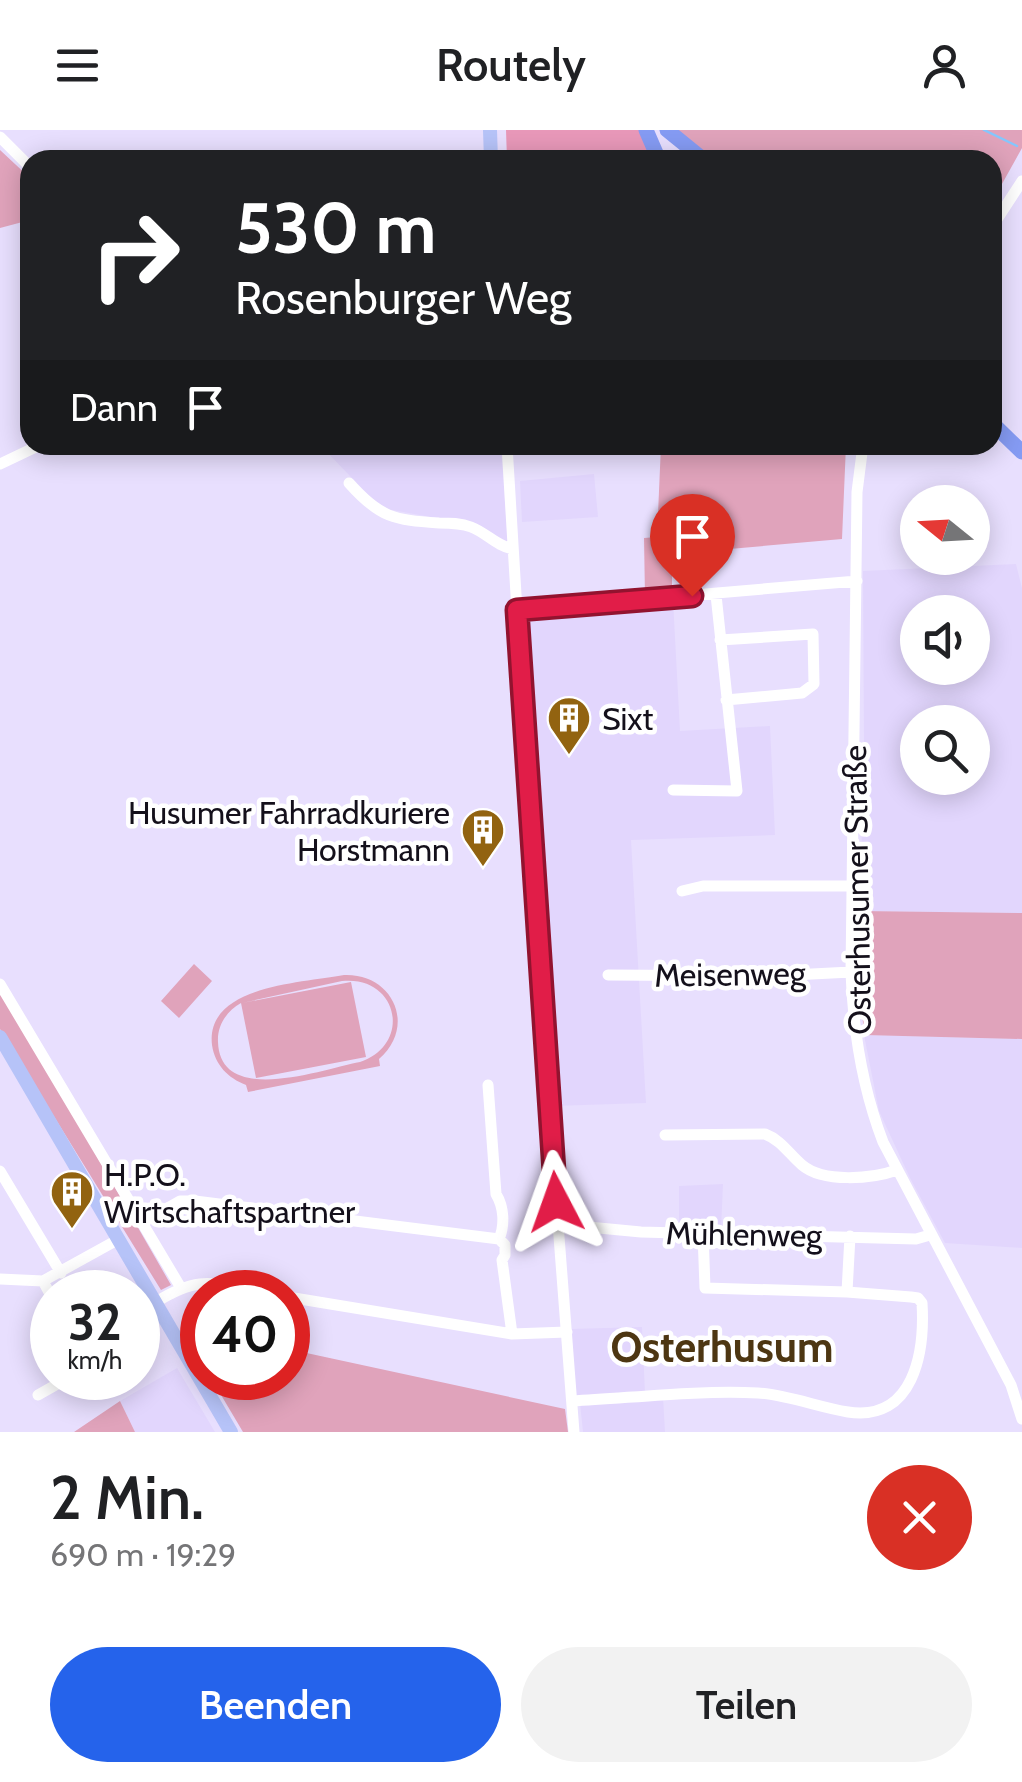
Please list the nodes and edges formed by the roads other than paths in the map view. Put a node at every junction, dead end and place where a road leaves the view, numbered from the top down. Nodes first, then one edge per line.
1 (667, 130) edge
2 (0, 137) edge
3 (692, 150) edge
4 (20, 157) edge
5 (1022, 181) edge
6 (1002, 212) edge
7 (1002, 432) edge
8 (1022, 452) edge
9 (508, 455) edge
10 (862, 455) edge
11 (349, 483) dead end
12 (513, 549) junction
13 (857, 581) junction
14 (716, 595) junction
15 (517, 610) junction
16 (720, 640) junction
17 (726, 700) junction
18 (673, 790) dead end
19 (854, 886) junction
20 (682, 890) dead end
21 (852, 972) junction
22 (608, 975) dead end
23 (0, 984) edge
24 (0, 1037) edge
25 (488, 1085) dead end
26 (665, 1134) dead end
27 (896, 1170) junction
28 (0, 1171) edge
29 (141, 1223) junction
30 (558, 1224) junction
31 (703, 1233) junction
32 (930, 1235) junction
33 (850, 1236) junction
34 (119, 1239) junction
35 (499, 1239) junction
36 (59, 1270) edge
37 (66, 1270) edge
38 (137, 1270) edge
39 (0, 1279) edge
40 (30, 1280) edge
41 (180, 1288) joint
42 (847, 1292) junction
43 (160, 1300) edge
44 (310, 1300) edge
45 (160, 1309) edge
46 (567, 1332) junction
47 (512, 1334) junction
48 (1016, 1384) edge
49 (572, 1401) junction
50 (1022, 1419) edge
51 (231, 1432) edge
52 (574, 1432) edge

1 - 3 highway
2 - 4 street
5 - 6 street
7 - 8 highway
9 - 12 street
10 - 13 street, Osterhusumer Straße
11 - 12 street
12 - 15 street
13 - 14 street
13 - 19 street, Osterhusumer Straße
14 - 15 street
14 - 16 street
15 - 30 street
16 - 17 street
16 - 17 street
17 - 18 street
19 - 20 street
19 - 21 street, Osterhusumer Straße
21 - 22 street, Meisenweg
21 - 27 street, Osterhusumer Straße
23 - 29 street
24 - 34 main road
25 - 35 street
26 - 27 street
27 - 32 street, Osterhusumer Straße
28 - 36 street
29 - 35 street
29 - 41 street
30 - 31 street, Mühlenweg
30 - 46 street
31 - 33 street, Mühlenweg
31 - 42 street
32 - 33 street, Mühlenweg
32 - 48 street, Osterhusumer Straße
33 - 42 street
34 - 37 street
34 - 38 main road
35 - 47 street
39 - 40 street
41 - 43 street
42 - 49 street
44 - 47 street
45 - 51 main road
46 - 47 street
46 - 49 street
48 - 50 street, Osterhusumer Straße
49 - 52 street

